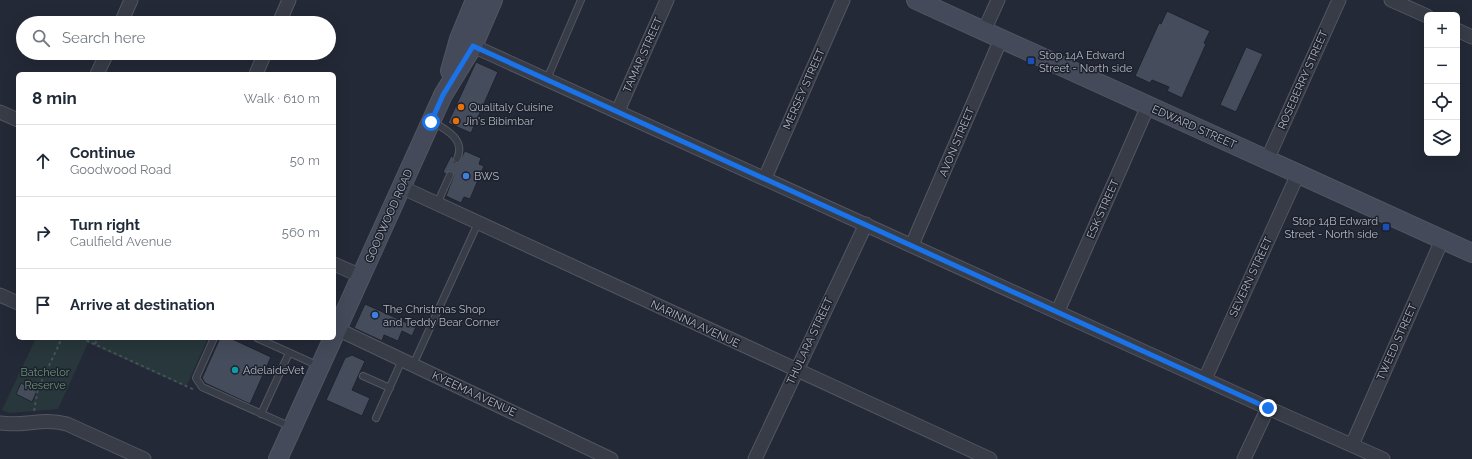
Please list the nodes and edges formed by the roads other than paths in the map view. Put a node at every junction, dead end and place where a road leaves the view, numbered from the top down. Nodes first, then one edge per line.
1 (131, 0) edge
2 (289, 0) edge
3 (474, 0) edge
4 (493, 0) edge
5 (581, 0) edge
6 (667, 0) edge
7 (843, 0) edge
8 (916, 0) edge
9 (998, 0) edge
10 (1339, 0) edge
11 (1391, 0) edge
12 (1424, 15) edge
13 (124, 16) edge
14 (282, 16) edge
15 (984, 31) junction
16 (1460, 31) edge
17 (1472, 37) edge
18 (1001, 39) junction
19 (473, 46) junction
20 (104, 60) edge
21 (262, 60) edge
22 (99, 72) edge
23 (257, 72) edge
24 (547, 79) junction
25 (443, 95) junction
26 (1148, 106) junction
27 (618, 111) junction
28 (0, 112) edge
29 (16, 119) edge
30 (431, 122) junction
31 (457, 159) dead end
32 (1267, 160) junction
33 (1298, 174) junction
34 (450, 175) dead end
35 (765, 178) junction
36 (402, 187) junction
37 (437, 204) junction
38 (479, 223) junction
39 (866, 224) junction
40 (1442, 240) junction
41 (912, 245) junction
42 (1472, 253) edge
43 (336, 265) edge
44 (361, 276) junction
45 (0, 295) edge
46 (16, 302) edge
47 (1058, 311) junction
48 (336, 332) edge
49 (336, 334) edge
50 (213, 340) edge
51 (261, 340) edge
52 (332, 340) edge
53 (289, 353) junction
54 (407, 362) junction
55 (320, 367) junction
56 (796, 371) junction
57 (364, 376) dead end
58 (1205, 379) junction
59 (390, 388) junction
60 (1268, 408) junction
61 (261, 414) junction
62 (376, 418) dead end
63 (0, 422) edge
64 (292, 428) junction
65 (1352, 445) junction
66 (144, 459) edge
67 (278, 459) edge
68 (611, 459) edge
69 (755, 459) edge
70 (990, 459) edge
71 (1244, 459) edge
72 (1383, 459) edge

1 - 13 street
2 - 14 street
3 - 25 street, GOODWOOD ROAD
4 - 19 street, GOODWOOD ROAD
5 - 24 lane
6 - 27 street, TAMAR STREET
7 - 35 street, MERSEY STREET
8 - 15 street, EDWARD STREET
9 - 15 street
10 - 32 street, ROSEBERRY STREET
11 - 12 street
15 - 18 street, EDWARD STREET
16 - 17 street
18 - 26 street, EDWARD STREET
18 - 41 street, AVON STREET
19 - 24 street
19 - 25 street, GOODWOOD ROAD
20 - 22 street
21 - 23 street
24 - 27 street
25 - 30 street, GOODWOOD ROAD
26 - 32 street, EDWARD STREET
26 - 47 street, ESK STREET
27 - 35 street
28 - 29 street
30 - 31 lane
30 - 36 street, GOODWOOD ROAD
32 - 33 street, EDWARD STREET
33 - 40 street, EDWARD STREET
33 - 58 street, SEVERN STREET
34 - 37 lane
35 - 39 street
36 - 37 street, NARINNA AVENUE
36 - 44 street, GOODWOOD ROAD
37 - 38 street, NARINNA AVENUE
38 - 54 lane
38 - 56 street, NARINNA AVENUE
39 - 41 street
39 - 56 street, THULARA STREET
40 - 42 street, EDWARD STREET
40 - 65 street, TWEED STREET
41 - 47 street
43 - 44 street
44 - 48 street, GOODWOOD ROAD
45 - 46 street
47 - 58 street
49 - 54 street, KYEEMA AVENUE
50 - 61 lane
51 - 53 lane
52 - 55 street, GOODWOOD ROAD
53 - 55 lane
53 - 61 lane
54 - 59 lane
54 - 68 street, KYEEMA AVENUE
55 - 64 street, GOODWOOD ROAD
56 - 69 street, THULARA STREET
56 - 70 street, NARINNA AVENUE
57 - 59 lane
58 - 60 street
59 - 62 lane
60 - 65 street
60 - 71 street
61 - 64 lane
63 - 66 street
64 - 67 street, GOODWOOD ROAD
65 - 72 street

